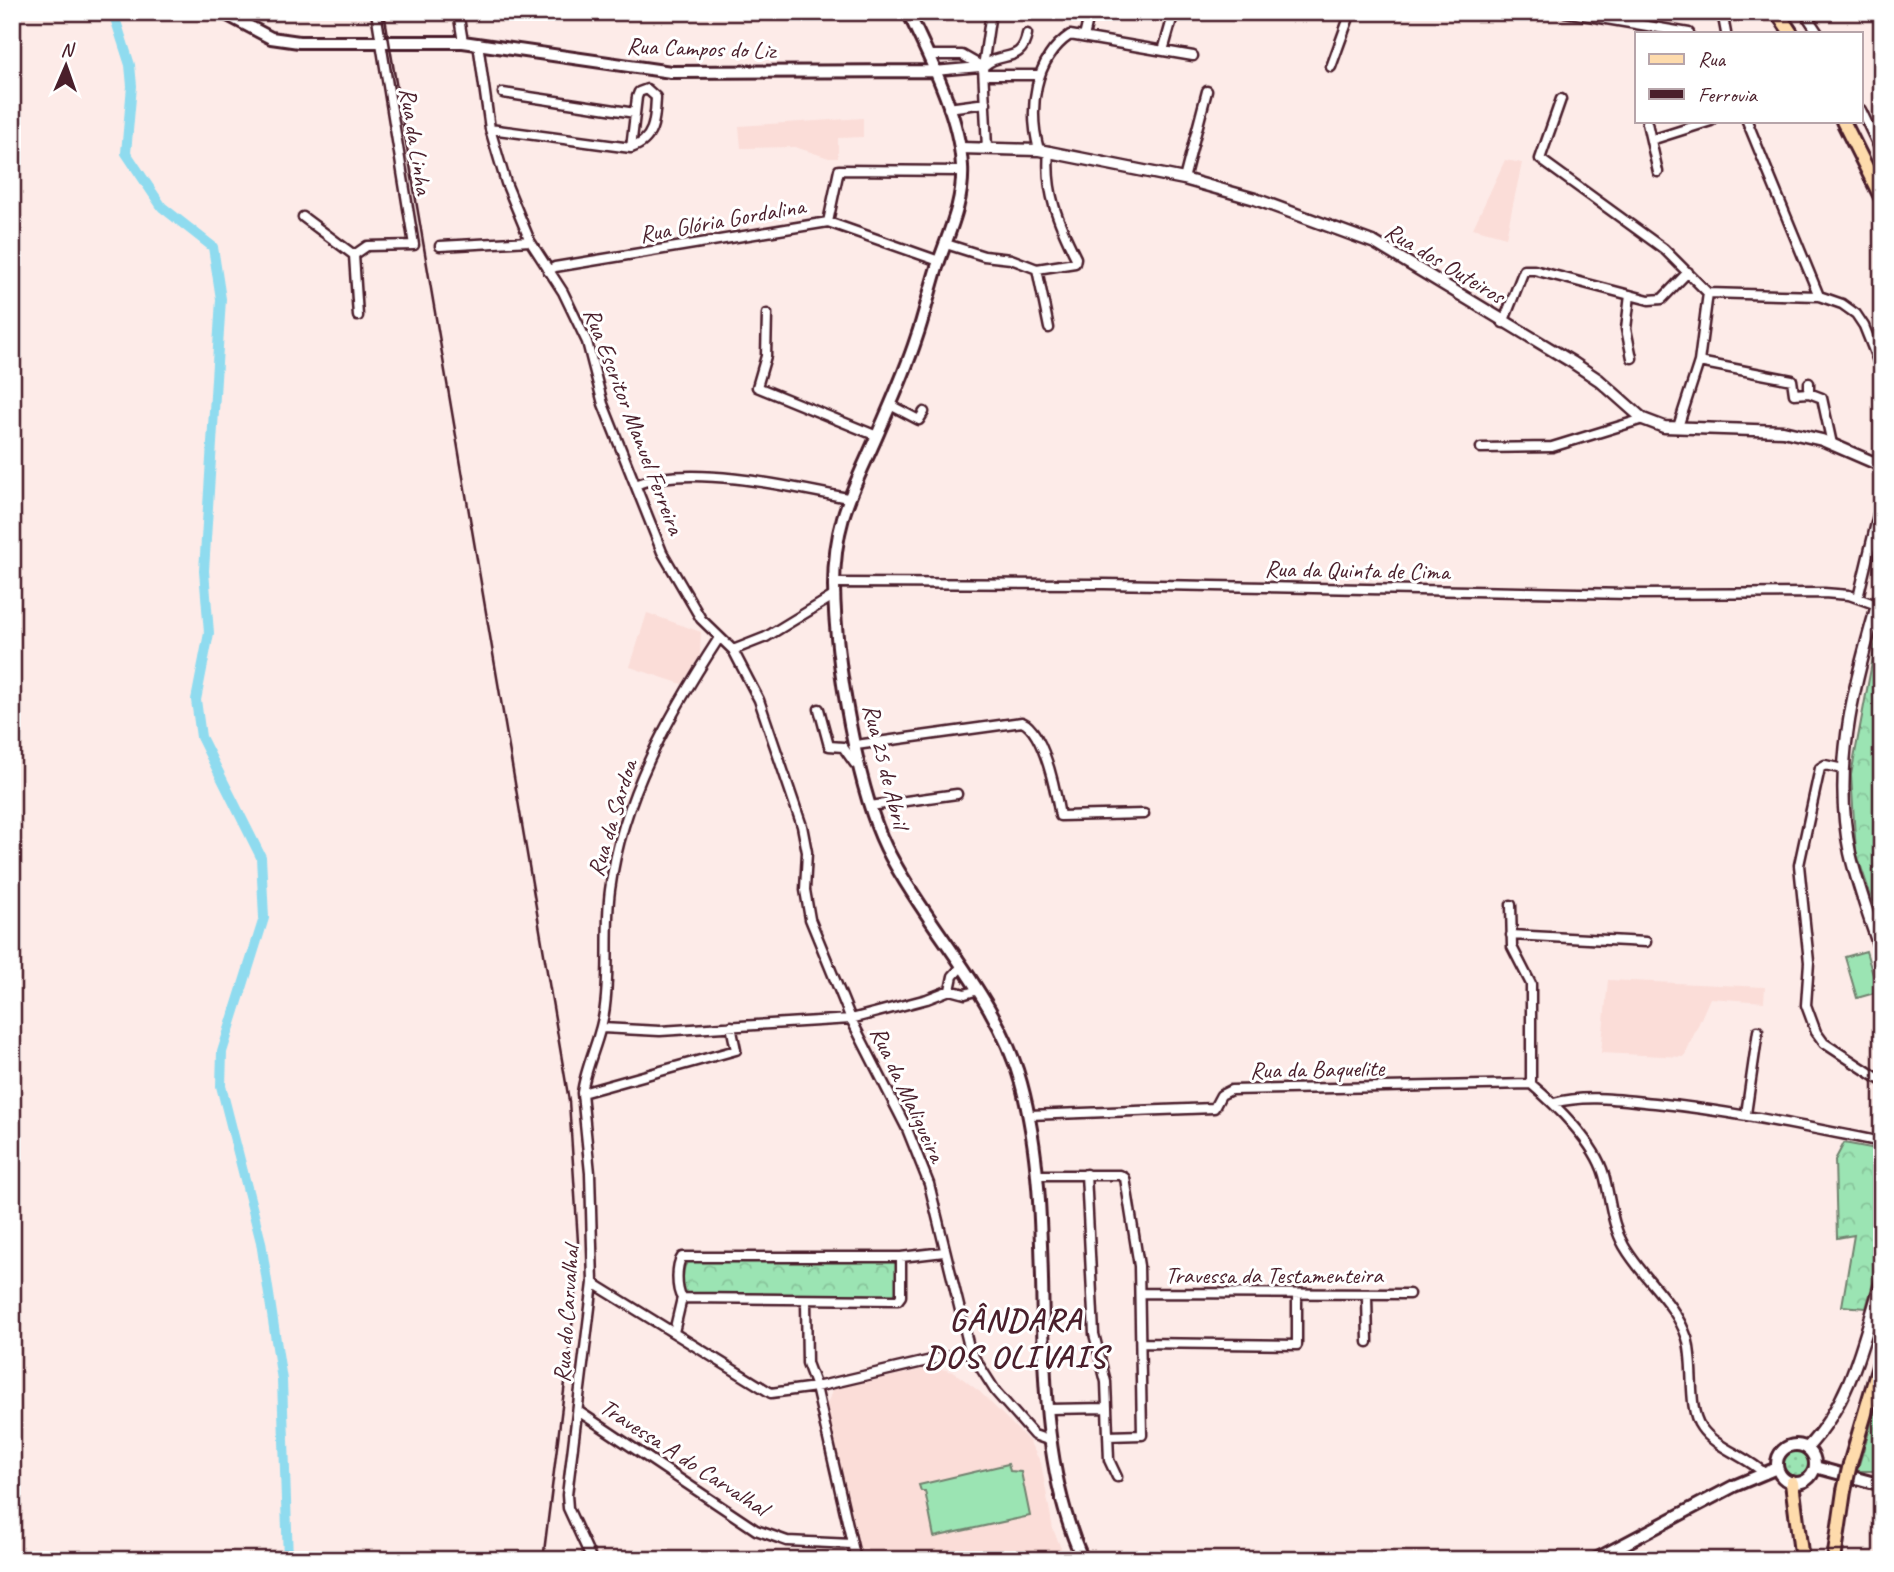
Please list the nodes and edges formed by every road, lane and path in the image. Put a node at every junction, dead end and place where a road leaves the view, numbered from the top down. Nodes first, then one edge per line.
1 (222, 12) edge
2 (376, 12) edge
3 (458, 12) edge
4 (908, 12) edge
5 (991, 12) edge
6 (1090, 12) edge
7 (1174, 12) edge
8 (1351, 12) edge
9 (1564, 12) edge
10 (1632, 12) edge
11 (1722, 12) edge
12 (1777, 12) edge
13 (1804, 12) edge
14 (1628, 23) junction
15 (1683, 32) edge
16 (1726, 32) edge
17 (1790, 32) edge
18 (1817, 32) edge
19 (1027, 34) dead end
20 (1084, 37) junction
21 (463, 42) junction
22 (381, 43) junction
23 (478, 43) junction
24 (1163, 51) junction
25 (928, 55) junction
26 (1193, 56) dead end
27 (1331, 68) dead end
28 (934, 71) junction
29 (983, 71) junction
30 (1038, 75) junction
31 (1208, 91) dead end
32 (503, 93) dead end
33 (1561, 99) dead end
34 (986, 103) junction
35 (948, 108) junction
36 (1862, 112) edge
37 (635, 113) junction
38 (1647, 122) dead end
39 (1708, 122) edge
40 (1747, 122) edge
41 (1844, 122) edge
42 (490, 129) junction
43 (1651, 140) junction
44 (631, 148) junction
45 (960, 148) junction
46 (988, 148) junction
47 (1044, 151) junction
48 (1882, 154) edge
49 (963, 170) junction
50 (1658, 172) dead end
51 (1184, 178) junction
52 (1882, 199) edge
53 (303, 217) dead end
54 (828, 222) junction
55 (530, 241) junction
56 (946, 244) junction
57 (440, 246) dead end
58 (354, 255) junction
59 (939, 261) junction
60 (1037, 269) junction
61 (548, 271) junction
62 (1688, 272) junction
63 (1708, 293) junction
64 (1630, 295) junction
65 (1819, 296) junction
66 (767, 314) dead end
67 (358, 316) dead end
68 (1503, 323) junction
69 (1049, 328) dead end
70 (1632, 358) dead end
71 (1699, 362) junction
72 (1882, 371) edge
73 (1809, 383) dead end
74 (1809, 393) junction
75 (890, 405) junction
76 (924, 412) dead end
77 (1643, 419) junction
78 (1678, 428) junction
79 (877, 436) junction
80 (1832, 444) junction
81 (1481, 448) dead end
82 (1882, 466) edge
83 (636, 485) junction
84 (847, 498) junction
85 (1882, 498) edge
86 (834, 589) junction
87 (1882, 589) edge
88 (1858, 598) junction
89 (1877, 605) junction
90 (719, 638) junction
91 (733, 650) junction
92 (818, 709) dead end
93 (856, 745) junction
94 (860, 764) junction
95 (1843, 769) junction
96 (957, 794) dead end
97 (870, 806) junction
98 (1144, 814) dead end
99 (1511, 905) dead end
100 (1511, 935) junction
101 (1646, 942) dead end
102 (1882, 956) edge
103 (962, 966) junction
104 (950, 990) junction
105 (978, 990) junction
106 (851, 1019) junction
107 (731, 1026) junction
108 (602, 1028) junction
109 (1758, 1031) dead end
110 (1882, 1081) edge
111 (1531, 1084) junction
112 (582, 1093) junction
113 (1554, 1103) junction
114 (1746, 1114) junction
115 (1029, 1115) junction
116 (1882, 1142) edge
117 (1086, 1174) junction
118 (1038, 1175) junction
119 (944, 1252) junction
120 (901, 1257) junction
121 (1882, 1279) edge
122 (593, 1283) junction
123 (1140, 1293) junction
124 (1409, 1294) dead end
125 (1297, 1295) junction
126 (1367, 1296) junction
127 (682, 1298) junction
128 (806, 1301) junction
129 (674, 1332) junction
130 (1368, 1342) dead end
131 (1142, 1343) junction
132 (970, 1351) junction
133 (1882, 1356) edge
134 (816, 1387) junction
135 (1107, 1408) junction
136 (1049, 1409) junction
137 (578, 1411) junction
138 (1108, 1436) junction
139 (1051, 1441) junction
140 (1807, 1448) junction
141 (1815, 1467) junction
142 (1777, 1468) junction
143 (1765, 1474) junction
144 (1117, 1477) dead end
145 (1792, 1483) junction
146 (1882, 1485) edge
147 (1067, 1521) junction
148 (1838, 1531) junction
149 (852, 1544) junction
150 (1626, 1544) junction
151 (592, 1560) edge
152 (856, 1560) edge
153 (1083, 1560) edge
154 (1090, 1560) edge
155 (1594, 1560) edge
156 (1610, 1560) edge
157 (1802, 1560) edge
158 (1833, 1560) edge
159 (1841, 1560) edge

1 - 22 main road, Rua Campos do Liz
2 - 22 street, Rua da Linha
3 - 21 street
4 - 25 main road, Rua 25 de Abril
5 - 29 street
6 - 20 street
7 - 24 street
8 - 27 street
9 - 14 street
10 - 14 street
11 - 16 street
12 - 17 main road
13 - 18 street
14 - 15 street
19 - 29 street
20 - 24 street
20 - 30 street
21 - 22 main road, Rua Campos do Liz
21 - 23 main road, Rua Campos do Liz
22 - 58 street, Rua da Linha
23 - 28 main road, Rua Campos do Liz
23 - 42 street, Rua Escritor Manuel Ferreira
24 - 26 street
25 - 28 main road, Rua 25 de Abril
25 - 29 street
28 - 29 street
28 - 35 main road, Rua 25 de Abril
29 - 30 street
29 - 34 street
30 - 47 street
31 - 51 street
32 - 37 street
33 - 62 street
34 - 35 street
34 - 46 street
35 - 45 main road, Rua 25 de Abril
36 - 48 street
37 - 44 street
37 - 44 street
38 - 43 street
39 - 43 street
40 - 65 street
41 - 52 main road
42 - 44 street
42 - 55 street, Rua Escritor Manuel Ferreira
43 - 50 street
45 - 46 street, Rua dos Outeiros
45 - 49 main road, Rua 25 de Abril
46 - 47 street, Rua dos Outeiros
47 - 51 street, Rua dos Outeiros
47 - 60 street
49 - 54 street
49 - 56 main road, Rua 25 de Abril
51 - 68 street, Rua dos Outeiros
53 - 58 street
54 - 59 street, Rua Glória Gordalina
54 - 61 street, Rua Glória Gordalina
55 - 57 street
55 - 61 street, Rua Escritor Manuel Ferreira
56 - 59 main road, Rua 25 de Abril
56 - 60 street
58 - 67 street
59 - 75 main road, Rua 25 de Abril
60 - 69 street
61 - 83 street, Rua Escritor Manuel Ferreira
62 - 63 street
62 - 64 street
63 - 65 street
63 - 71 street
64 - 68 street
64 - 70 street
65 - 72 street
66 - 79 street
68 - 77 street, Rua dos Outeiros
71 - 74 street
71 - 78 street
73 - 74 street
74 - 80 street
75 - 76 street
75 - 79 main road, Rua 25 de Abril
77 - 78 street, Rua dos Outeiros
77 - 81 street
78 - 80 street, Rua dos Outeiros
79 - 84 main road, Rua 25 de Abril
80 - 82 street, Rua dos Outeiros
83 - 84 street
83 - 90 street, Rua Escritor Manuel Ferreira
84 - 86 main road, Rua 25 de Abril
85 - 88 street
86 - 88 street, Rua da Quinta de Cima
86 - 91 street
86 - 93 main road, Rua 25 de Abril
87 - 89 street
88 - 89 street, Rua da Quinta de Cima
89 - 95 street
90 - 91 street, Rua Escritor Manuel Ferreira
90 - 108 street, Rua da Sardoa
91 - 106 street, Rua da Maligueira
92 - 94 street
93 - 94 main road, Rua 25 de Abril
93 - 98 street
94 - 97 main road, Rua 25 de Abril
95 - 102 street
95 - 110 street
96 - 97 street
97 - 103 main road, Rua 25 de Abril
99 - 100 street
100 - 101 street
100 - 111 street
103 - 104 street
103 - 105 main road, Rua 25 de Abril
104 - 105 street
104 - 106 street
105 - 115 main road, Rua 25 de Abril
106 - 107 street
106 - 119 street, Rua da Maligueira
107 - 108 street
107 - 112 street
108 - 112 street, Rua do Carvalhal
109 - 114 street
111 - 113 street
111 - 115 street, Rua da Baquelite
112 - 122 street, Rua do Carvalhal
113 - 114 street
113 - 143 street
114 - 116 street
115 - 118 main road, Rua 25 de Abril
117 - 118 street
117 - 123 street
117 - 135 street
118 - 136 main road, Rua 25 de Abril
119 - 120 street
119 - 132 street, Rua da Maligueira
120 - 127 street
120 - 128 street
121 - 140 street
122 - 129 street
122 - 137 street, Rua do Carvalhal
123 - 125 street, Travessa da Testamenteira
123 - 131 street
124 - 126 street, Travessa da Testamenteira
125 - 126 street, Travessa da Testamenteira
125 - 131 street
126 - 130 street
127 - 128 street
127 - 129 street
128 - 134 street
129 - 134 street
131 - 138 street
132 - 134 street
132 - 139 street, Rua da Maligueira
133 - 148 main road, bridge
134 - 149 street
135 - 136 street
135 - 138 street
136 - 139 main road, Rua 25 de Abril
137 - 149 street, Travessa A do Carvalhal
137 - 151 street, Rua do Carvalhal
138 - 144 street
139 - 147 main road, Rua 25 de Abril
140 - 141 main road
140 - 142 main road
141 - 145 main road
141 - 146 main road
142 - 143 main road
142 - 145 main road
143 - 150 main road
145 - 157 main road
147 - 153 main road, Rua 25 de Abril
147 - 154 main road, Rua 25 de Abril
148 - 158 main road
148 - 159 main road
149 - 152 street
150 - 155 main road
150 - 156 main road

